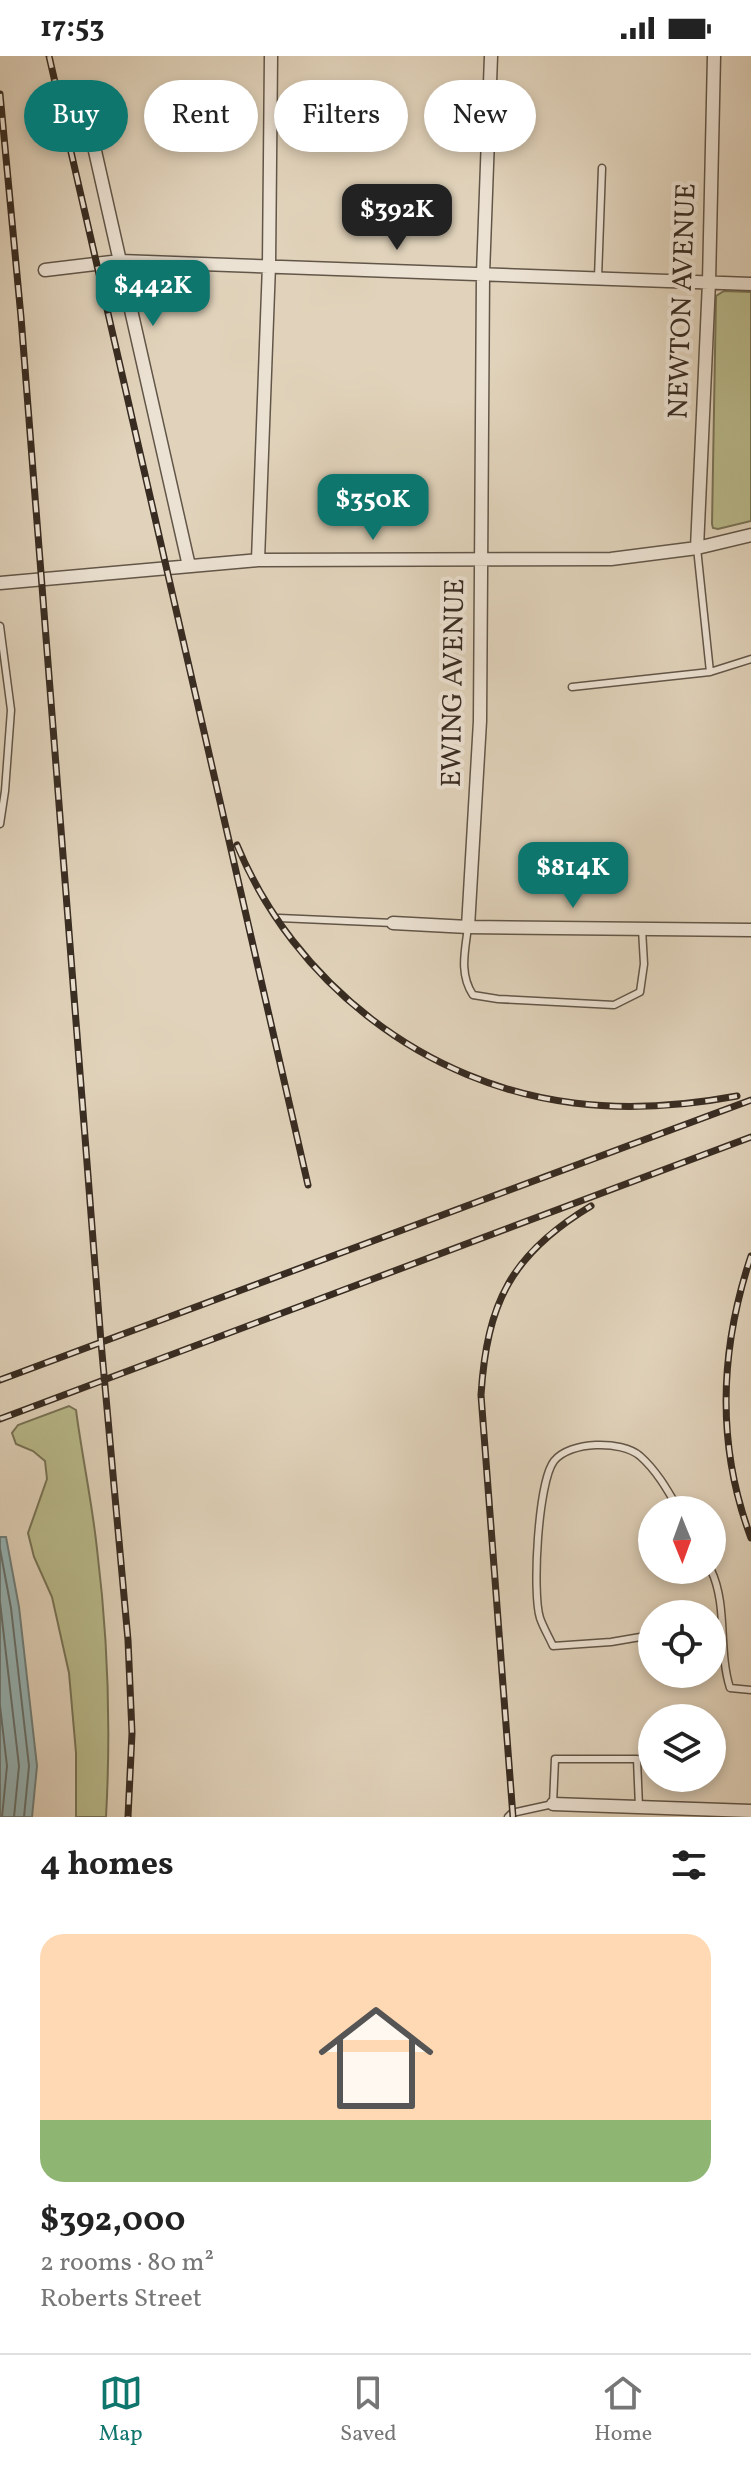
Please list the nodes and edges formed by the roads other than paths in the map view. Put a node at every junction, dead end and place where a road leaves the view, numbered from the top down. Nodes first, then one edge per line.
1 (271, 56) edge
2 (491, 56) edge
3 (714, 56) edge
4 (95, 152) edge
5 (602, 168) dead end
6 (120, 261) junction
7 (269, 265) junction
8 (45, 270) dead end
9 (483, 274) junction
10 (598, 278) junction
11 (709, 282) junction
12 (751, 284) edge
13 (751, 535) edge
14 (697, 548) junction
15 (258, 560) junction
16 (480, 561) junction
17 (189, 566) junction
18 (0, 583) edge
19 (0, 626) edge
20 (751, 659) edge
21 (710, 672) junction
22 (572, 687) dead end
23 (0, 824) edge
24 (279, 918) dead end
25 (393, 923) joint
26 (468, 927) junction
27 (642, 929) junction
28 (751, 930) edge
29 (671, 1496) edge
30 (638, 1637) edge
31 (726, 1675) edge
32 (751, 1690) edge
33 (549, 1805) junction
34 (639, 1807) junction
35 (751, 1811) edge
36 (508, 1817) edge
37 (545, 1817) edge

1 - 7 street
2 - 9 street, EWING AVENUE
3 - 11 street, NEWTON AVENUE
4 - 6 street
5 - 10 lane
6 - 7 street
6 - 8 street
6 - 17 street
7 - 9 street
7 - 15 street
9 - 10 street
9 - 16 street, EWING AVENUE
10 - 11 street
11 - 12 street
11 - 14 street, NEWTON AVENUE
13 - 14 street
14 - 16 street
14 - 21 lane
15 - 16 street
15 - 17 street
16 - 26 street, EWING AVENUE
17 - 18 street
19 - 23 lane
20 - 21 lane
21 - 22 lane
24 - 25 lane
25 - 26 street
26 - 27 street
26 - 27 lane
27 - 28 street
29 - 30 lane
31 - 32 lane
33 - 34 street
33 - 34 lane
33 - 36 lane
33 - 37 lane
34 - 35 street

